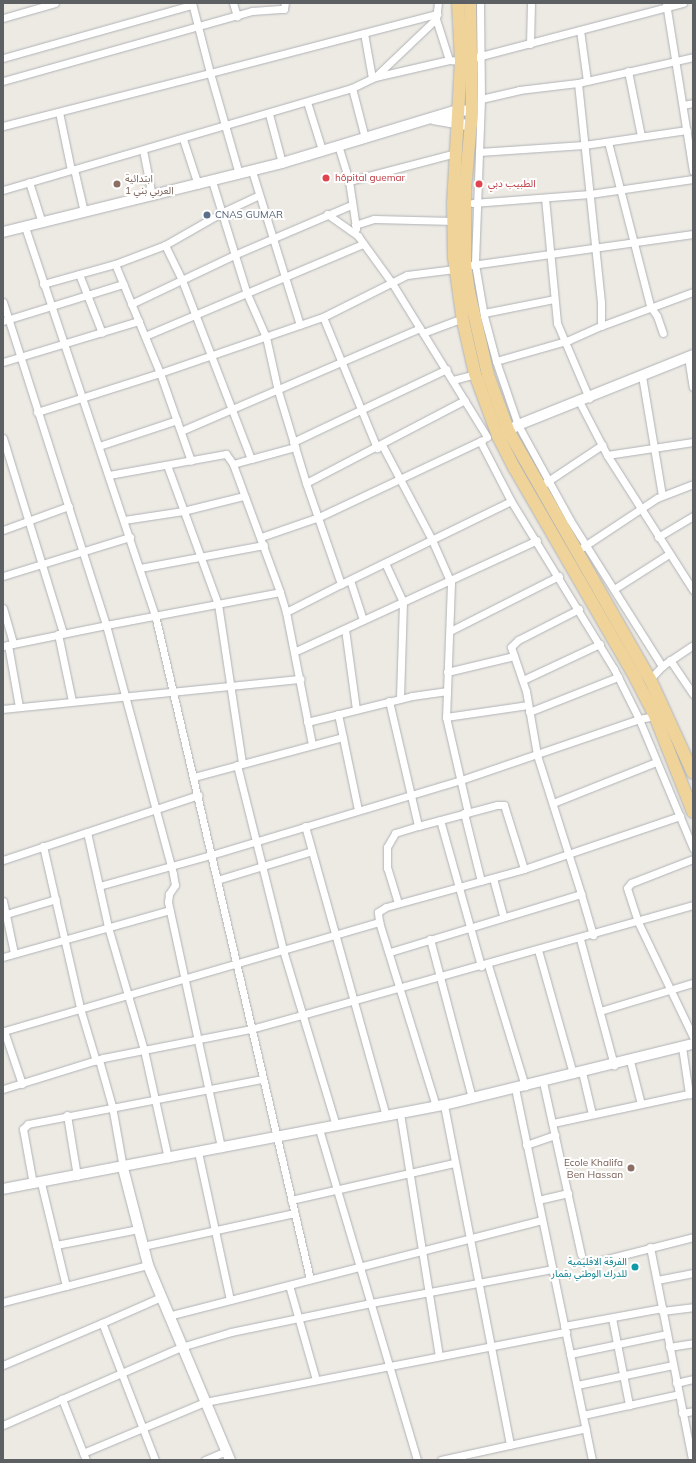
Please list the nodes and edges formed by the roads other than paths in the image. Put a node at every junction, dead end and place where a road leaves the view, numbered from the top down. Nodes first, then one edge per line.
1 (55, 3) edge
2 (233, 3) edge
3 (285, 3) edge
4 (438, 3) edge
5 (458, 3) edge
6 (470, 3) edge
7 (480, 3) edge
8 (531, 3) edge
9 (683, 3) edge
10 (192, 4) edge
11 (666, 5) edge
12 (237, 16) junction
13 (437, 17) junction
14 (3, 18) edge
15 (198, 27) junction
16 (580, 30) junction
17 (364, 33) junction
18 (530, 44) junction
19 (693, 57) edge
20 (3, 58) edge
21 (465, 59) junction
22 (676, 60) junction
23 (628, 71) junction
24 (210, 73) junction
25 (373, 77) junction
26 (3, 81) edge
27 (587, 81) junction
28 (578, 83) junction
29 (352, 88) junction
30 (480, 99) junction
31 (307, 102) junction
32 (693, 103) edge
33 (683, 105) junction
34 (458, 110) junction
35 (472, 111) junction
36 (59, 112) junction
37 (269, 114) junction
38 (434, 119) junction
39 (458, 125) junction
40 (3, 126) edge
41 (225, 126) junction
42 (470, 126) junction
43 (687, 130) junction
44 (641, 136) junction
45 (183, 138) junction
46 (365, 138) junction
47 (608, 142) junction
48 (338, 145) junction
49 (584, 145) junction
50 (143, 150) junction
51 (322, 150) junction
52 (479, 152) junction
53 (456, 153) junction
54 (692, 155) edge
55 (282, 163) junction
56 (72, 170) junction
57 (252, 171) junction
58 (693, 172) edge
59 (239, 174) junction
60 (693, 179) edge
61 (212, 181) junction
62 (29, 182) junction
63 (349, 182) junction
64 (198, 185) junction
65 (3, 190) edge
66 (619, 190) junction
67 (590, 194) junction
68 (259, 195) junction
69 (152, 196) junction
70 (545, 198) junction
71 (477, 202) junction
72 (351, 205) junction
73 (464, 205) junction
74 (84, 212) junction
75 (221, 213) junction
76 (327, 214) junction
77 (454, 221) junction
78 (42, 223) junction
79 (355, 225) junction
80 (25, 227) junction
81 (3, 232) edge
82 (693, 234) edge
83 (358, 236) junction
84 (272, 239) junction
85 (363, 244) junction
86 (633, 244) junction
87 (165, 245) junction
88 (595, 248) junction
89 (549, 254) junction
90 (234, 255) junction
91 (114, 264) junction
92 (465, 267) junction
93 (79, 274) junction
94 (284, 277) junction
95 (182, 280) junction
96 (392, 283) junction
97 (44, 284) junction
98 (123, 284) junction
99 (693, 292) edge
100 (247, 294) junction
101 (87, 295) junction
102 (554, 299) junction
103 (3, 302) edge
104 (131, 304) junction
105 (51, 306) junction
106 (650, 306) junction
107 (484, 313) junction
108 (195, 314) junction
109 (323, 317) junction
110 (463, 318) junction
111 (6, 320) edge
112 (138, 321) junction
113 (300, 325) junction
114 (601, 326) junction
115 (422, 331) junction
116 (102, 333) junction
117 (663, 333) dead end
118 (145, 336) junction
119 (266, 337) junction
120 (565, 341) junction
121 (63, 344) junction
122 (21, 356) junction
123 (212, 356) junction
124 (691, 356) edge
125 (496, 361) junction
126 (3, 362) edge
127 (342, 362) junction
128 (446, 369) junction
129 (160, 373) junction
130 (475, 374) junction
131 (642, 376) junction
132 (453, 380) junction
133 (693, 387) edge
134 (278, 391) junction
135 (82, 398) junction
136 (584, 399) junction
137 (465, 400) junction
138 (232, 410) junction
139 (361, 411) junction
140 (37, 412) junction
141 (177, 420) junction
142 (181, 431) junction
143 (503, 433) junction
144 (3, 438) edge
145 (480, 441) junction
146 (693, 442) edge
147 (294, 444) junction
148 (602, 445) junction
149 (99, 446) junction
150 (379, 446) junction
151 (656, 449) junction
152 (607, 455) junction
153 (252, 459) junction
154 (191, 461) junction
155 (233, 464) junction
156 (167, 465) junction
157 (109, 475) junction
158 (400, 480) junction
159 (306, 483) junction
160 (544, 484) junction
161 (693, 484) edge
162 (662, 495) junction
163 (244, 496) junction
164 (511, 501) junction
165 (69, 506) junction
166 (641, 509) junction
167 (183, 511) junction
168 (693, 516) edge
169 (320, 517) junction
170 (124, 520) junction
171 (29, 522) junction
172 (566, 524) junction
173 (3, 530) edge
174 (130, 537) junction
175 (261, 537) junction
176 (658, 537) junction
177 (432, 540) junction
178 (537, 540) junction
179 (585, 544) junction
180 (264, 546) junction
181 (83, 550) junction
182 (578, 554) junction
183 (669, 554) junction
184 (199, 557) junction
185 (385, 563) junction
186 (43, 564) junction
187 (140, 568) junction
188 (3, 576) edge
189 (559, 576) junction
190 (350, 580) junction
191 (450, 580) junction
192 (341, 584) junction
193 (614, 589) junction
194 (693, 590) edge
195 (280, 592) junction
196 (402, 602) junction
197 (218, 604) junction
198 (3, 608) edge
199 (579, 609) junction
200 (286, 612) junction
201 (155, 615) junction
202 (363, 620) junction
203 (106, 625) junction
204 (636, 625) junction
205 (345, 629) junction
206 (450, 631) junction
207 (60, 634) junction
208 (626, 636) junction
209 (600, 644) junction
210 (8, 645) edge
211 (693, 645) edge
212 (296, 651) junction
213 (514, 656) junction
214 (670, 660) junction
215 (662, 666) junction
216 (447, 672) junction
217 (618, 676) junction
218 (650, 678) junction
219 (300, 679) junction
220 (523, 680) junction
221 (230, 685) junction
222 (446, 691) junction
223 (174, 692) junction
224 (693, 694) edge
225 (127, 696) junction
226 (400, 699) junction
227 (72, 701) junction
228 (389, 701) junction
229 (19, 707) junction
230 (528, 708) junction
231 (3, 709) edge
232 (356, 709) junction
233 (338, 714) junction
234 (655, 716) junction
235 (446, 717) junction
236 (639, 719) junction
237 (307, 722) junction
238 (343, 737) junction
239 (312, 744) junction
240 (537, 755) junction
241 (656, 762) junction
242 (240, 764) junction
243 (693, 773) edge
244 (194, 777) junction
245 (462, 780) junction
246 (689, 788) edge
247 (198, 795) junction
248 (410, 795) junction
249 (553, 803) junction
250 (692, 806) edge
251 (156, 809) junction
252 (358, 810) junction
253 (466, 813) junction
254 (680, 816) junction
255 (440, 820) junction
256 (305, 826) junction
257 (418, 826) junction
258 (87, 832) junction
259 (255, 842) junction
260 (43, 846) junction
261 (693, 848) edge
262 (312, 851) junction
263 (569, 855) junction
264 (211, 856) junction
265 (693, 859) edge
266 (3, 860) edge
267 (172, 866) junction
268 (262, 867) junction
269 (524, 869) junction
270 (493, 878) junction
271 (217, 880) junction
272 (481, 881) junction
273 (99, 886) junction
274 (460, 886) junction
275 (581, 894) junction
276 (56, 899) junction
277 (3, 902) edge
278 (398, 903) junction
279 (693, 905) edge
280 (170, 910) junction
281 (4, 914) edge
282 (504, 916) junction
283 (379, 922) junction
284 (638, 922) junction
285 (108, 927) junction
286 (470, 927) junction
287 (593, 935) junction
288 (336, 936) junction
289 (66, 939) junction
290 (430, 939) junction
291 (580, 939) junction
292 (283, 950) junction
293 (538, 950) junction
294 (390, 952) junction
295 (14, 953) junction
296 (3, 957) edge
297 (235, 964) junction
298 (484, 966) junction
299 (184, 978) junction
300 (440, 978) junction
301 (693, 983) edge
302 (401, 988) junction
303 (671, 990) junction
304 (128, 994) junction
305 (355, 1000) junction
306 (80, 1008) junction
307 (600, 1011) junction
308 (302, 1015) junction
309 (251, 1029) junction
310 (4, 1030) edge
311 (693, 1037) edge
312 (198, 1039) junction
313 (693, 1044) edge
314 (6, 1046) edge
315 (682, 1047) junction
316 (144, 1050) junction
317 (97, 1060) junction
318 (630, 1061) junction
319 (614, 1065) junction
320 (578, 1073) junction
321 (262, 1079) junction
322 (543, 1082) junction
323 (22, 1084) junction
324 (520, 1087) junction
325 (208, 1088) junction
326 (3, 1089) edge
327 (691, 1094) edge
328 (155, 1098) junction
329 (472, 1098) junction
330 (641, 1104) junction
331 (440, 1105) junction
332 (112, 1106) junction
333 (400, 1114) junction
334 (592, 1114) junction
335 (67, 1115) junction
336 (386, 1116) junction
337 (553, 1123) junction
338 (336, 1126) junction
339 (318, 1129) junction
340 (555, 1135) junction
341 (276, 1137) junction
342 (526, 1145) junction
343 (221, 1148) junction
344 (198, 1152) junction
345 (168, 1158) junction
346 (454, 1163) junction
347 (123, 1168) junction
348 (410, 1175) junction
349 (77, 1176) junction
350 (37, 1183) junction
351 (3, 1189) edge
352 (337, 1190) junction
353 (568, 1193) junction
354 (291, 1200) junction
355 (538, 1200) junction
356 (294, 1213) junction
357 (542, 1220) junction
358 (138, 1229) junction
359 (215, 1230) junction
360 (693, 1237) edge
361 (468, 1239) junction
362 (56, 1245) junction
363 (143, 1246) junction
364 (650, 1247) junction
365 (421, 1250) junction
366 (581, 1255) dead end
367 (603, 1260) dead end
368 (148, 1265) junction
369 (360, 1265) junction
370 (552, 1269) junction
371 (693, 1274) edge
372 (310, 1279) junction
373 (656, 1280) junction
374 (478, 1282) junction
375 (289, 1285) junction
376 (66, 1286) junction
377 (428, 1292) junction
378 (161, 1297) junction
379 (230, 1300) junction
380 (3, 1302) edge
381 (371, 1303) junction
382 (693, 1307) edge
383 (662, 1310) junction
384 (168, 1316) junction
385 (298, 1318) junction
386 (612, 1318) junction
387 (102, 1323) junction
388 (565, 1329) junction
389 (667, 1334) junction
390 (617, 1344) junction
391 (693, 1344) edge
392 (491, 1346) junction
393 (182, 1347) junction
394 (669, 1347) junction
395 (570, 1354) junction
396 (439, 1356) junction
397 (3, 1365) edge
398 (389, 1365) junction
399 (673, 1365) junction
400 (122, 1374) junction
401 (623, 1374) junction
402 (693, 1379) edge
403 (316, 1380) junction
404 (676, 1383) junction
405 (577, 1386) junction
406 (679, 1394) junction
407 (62, 1399) junction
408 (205, 1402) junction
409 (629, 1405) junction
410 (693, 1411) edge
411 (682, 1413) junction
412 (584, 1415) junction
413 (3, 1425) edge
414 (142, 1426) junction
415 (586, 1428) junction
416 (510, 1445) junction
417 (475, 1452) junction
418 (83, 1453) junction
419 (228, 1455) edge
420 (86, 1460) edge
421 (155, 1460) edge
422 (205, 1460) edge
423 (416, 1460) edge
424 (441, 1460) edge
425 (477, 1460) edge
426 (592, 1460) edge
427 (692, 1460) edge

1 - 14 street
2 - 12 street
3 - 12 street
4 - 13 street
5 - 21 highway
6 - 21 highway
7 - 21 street
8 - 18 street
9 - 11 street
10 - 15 street
10 - 20 street
11 - 16 street
11 - 22 street
12 - 15 street
13 - 17 street
13 - 21 street
13 - 25 street
15 - 24 street
15 - 26 street
16 - 18 street
16 - 27 street
17 - 24 street
17 - 25 street
18 - 21 street
19 - 22 street
21 - 25 street
21 - 30 street
21 - 34 highway
21 - 35 highway
22 - 23 street
22 - 33 street
23 - 27 street
23 - 44 street
24 - 36 street
24 - 41 street
25 - 29 street
27 - 28 street
28 - 30 street
28 - 49 street
29 - 31 street
29 - 46 street
30 - 52 street
31 - 37 street
31 - 51 street
32 - 33 street
33 - 43 street
34 - 35 street
34 - 38 street
34 - 39 highway
35 - 42 highway
36 - 40 street
36 - 56 street
37 - 41 street
37 - 55 street
38 - 39 street
38 - 46 street
39 - 42 street
39 - 53 highway
41 - 45 street
41 - 59 street
42 - 73 highway
43 - 44 street
43 - 54 street
44 - 47 street
45 - 50 street
45 - 64 street
46 - 48 street
47 - 49 street
47 - 66 street
48 - 51 street
48 - 63 street
49 - 52 street
49 - 67 street
50 - 56 street
50 - 69 street
51 - 55 street
52 - 71 street
53 - 63 street
53 - 77 highway
54 - 58 street
55 - 57 street
56 - 62 street
56 - 74 street
57 - 59 street
57 - 68 street
59 - 61 street
60 - 66 street
61 - 64 street
61 - 75 street
62 - 65 street
62 - 78 street
63 - 72 street
64 - 69 street
66 - 67 street
66 - 86 street
67 - 70 street
67 - 88 street
68 - 75 street
68 - 84 street
69 - 74 street
70 - 71 street
70 - 89 street
71 - 73 street
71 - 92 street
72 - 76 street
72 - 79 street
73 - 92 highway
74 - 78 street
75 - 87 street
75 - 90 street
76 - 83 street
76 - 84 street
77 - 79 street
77 - 92 highway
78 - 80 street
79 - 83 street
80 - 81 street
80 - 97 street
82 - 86 street
83 - 85 street
84 - 90 street
84 - 94 street
85 - 94 street
85 - 96 street
86 - 88 street
86 - 106 street
87 - 91 street
87 - 95 street
88 - 89 street
88 - 114 street
89 - 92 street
89 - 102 street
90 - 95 street
90 - 100 street
91 - 93 street
91 - 98 street
92 - 96 street
92 - 107 street
92 - 110 highway
92 - 143 highway
93 - 97 street
93 - 101 street
94 - 100 street
94 - 113 street
95 - 104 street
95 - 108 street
96 - 109 street
96 - 115 street
97 - 105 street
98 - 101 street
98 - 104 street
99 - 106 street
100 - 108 street
100 - 119 street
101 - 105 street
101 - 116 street
102 - 107 street
102 - 120 street
103 - 111 street
104 - 112 street
105 - 111 street
105 - 121 street
106 - 114 street
106 - 117 street
107 - 125 street
108 - 118 street
108 - 123 street
109 - 113 street
109 - 127 street
110 - 115 street
110 - 130 highway
111 - 122 street
112 - 116 street
112 - 118 street
113 - 119 street
114 - 120 street
115 - 127 street
115 - 128 street
116 - 121 street
118 - 129 street
119 - 123 street
119 - 134 street
120 - 125 street
120 - 136 street
121 - 122 street
121 - 135 street
122 - 126 street
122 - 140 street
123 - 129 street
123 - 138 street
124 - 131 street
124 - 133 street
125 - 143 street
127 - 134 street
127 - 139 street
128 - 132 street
128 - 139 street
129 - 135 street
129 - 141 street
130 - 132 street
130 - 143 highway
131 - 136 street
131 - 151 street
132 - 137 street
134 - 138 street
134 - 147 street
135 - 140 street
135 - 149 street
136 - 143 street
136 - 148 street
137 - 143 street
137 - 150 street
138 - 142 street
138 - 153 street
139 - 147 street
139 - 150 street
140 - 165 street
141 - 142 street
141 - 149 street
142 - 154 street
143 - 145 street
143 - 160 highway
143 - 234 highway
144 - 171 street
145 - 158 street
145 - 164 street
146 - 151 street
147 - 153 street
147 - 159 street
148 - 152 street
148 - 160 street
149 - 157 street
150 - 158 street
150 - 159 street
151 - 152 street
151 - 162 street
152 - 166 street
153 - 155 street
154 - 155 street
154 - 156 street
155 - 163 street
156 - 157 street
156 - 167 street
157 - 170 street
158 - 169 street
158 - 177 street
159 - 169 street
160 - 172 highway
161 - 162 street
162 - 166 street
163 - 167 street
163 - 175 street
164 - 177 street
164 - 178 street
165 - 171 street
165 - 181 street
166 - 176 street
166 - 179 street
167 - 170 street
167 - 184 street
168 - 176 street
169 - 175 street
169 - 192 street
170 - 174 street
171 - 173 street
171 - 186 street
172 - 179 street
172 - 182 highway
174 - 181 street
174 - 187 street
175 - 180 street
176 - 183 street
177 - 185 street
177 - 191 street
178 - 189 street
178 - 191 street
179 - 182 street
179 - 193 street
180 - 184 street
180 - 195 street
181 - 186 street
181 - 203 street
182 - 208 highway
183 - 193 street
183 - 194 street
184 - 187 street
184 - 197 street
185 - 190 street
185 - 196 street
186 - 188 street
186 - 207 street
187 - 201 street
189 - 199 street
189 - 206 street
190 - 192 street
190 - 202 street
191 - 196 street
191 - 206 street
192 - 200 street
193 - 204 street
195 - 197 street
195 - 200 street
196 - 202 street
196 - 226 street
197 - 201 street
197 - 221 street
198 - 210 street
199 - 209 street
199 - 213 street
200 - 212 street
201 - 203 street
201 - 223 street
202 - 205 street
203 - 207 street
203 - 225 street
204 - 208 street
204 - 215 street
205 - 212 street
205 - 232 street
206 - 216 street
207 - 210 street
207 - 227 street
208 - 218 highway
209 - 217 street
209 - 220 street
210 - 229 street
211 - 214 street
212 - 219 street
213 - 216 street
213 - 220 street
214 - 215 street
214 - 224 street
215 - 218 street
216 - 222 street
217 - 230 street
217 - 236 street
218 - 243 highway
219 - 221 street
219 - 237 street
220 - 230 street
221 - 223 street
221 - 242 street
222 - 226 street
222 - 235 street
223 - 225 street
223 - 244 street
225 - 227 street
225 - 251 street
226 - 228 street
227 - 229 street
228 - 232 street
228 - 248 street
229 - 231 street
230 - 235 street
230 - 240 street
232 - 233 street
233 - 237 street
233 - 238 street
234 - 236 street
234 - 246 highway
235 - 245 street
236 - 240 street
236 - 241 street
237 - 239 street
238 - 239 street
238 - 252 street
239 - 242 street
240 - 245 street
240 - 249 street
241 - 249 street
241 - 254 street
242 - 244 street
242 - 259 street
244 - 247 street
245 - 248 street
245 - 253 street
246 - 250 highway
247 - 251 street
247 - 264 street
248 - 252 street
248 - 257 street
249 - 263 street
251 - 258 street
251 - 267 street
252 - 256 street
253 - 255 street
253 - 269 street
253 - 272 street
254 - 261 street
254 - 263 street
255 - 257 street
255 - 274 street
256 - 259 street
256 - 262 street
257 - 278 street
258 - 260 street
258 - 273 street
259 - 264 street
259 - 268 street
260 - 266 street
260 - 276 street
262 - 268 street
262 - 288 street
263 - 269 street
263 - 275 street
264 - 267 street
264 - 271 street
265 - 284 street
267 - 273 street
267 - 280 street
268 - 271 street
268 - 292 street
269 - 270 street
270 - 272 street
270 - 282 street
271 - 297 street
272 - 274 street
273 - 285 street
274 - 278 street
274 - 286 street
275 - 282 street
275 - 287 street
276 - 281 street
276 - 289 street
277 - 281 street
278 - 283 street
279 - 284 street
280 - 285 street
280 - 299 street
281 - 295 street
282 - 286 street
283 - 288 street
283 - 294 street
284 - 287 street
284 - 303 street
285 - 289 street
285 - 304 street
286 - 290 street
286 - 298 street
287 - 291 street
288 - 292 street
288 - 305 street
289 - 295 street
289 - 306 street
290 - 294 street
290 - 300 street
291 - 293 street
291 - 307 street
292 - 297 street
292 - 308 street
293 - 298 street
293 - 320 street
294 - 302 street
295 - 296 street
297 - 299 street
297 - 309 street
298 - 300 street
298 - 324 street
299 - 304 street
299 - 312 street
300 - 302 street
300 - 329 street
301 - 303 street
302 - 305 street
302 - 331 street
303 - 307 street
303 - 311 street
304 - 306 street
304 - 316 street
305 - 308 street
305 - 336 street
306 - 310 street
306 - 317 street
307 - 319 street
308 - 309 street
308 - 338 street
309 - 312 street
309 - 321 street
310 - 314 street
312 - 316 street
312 - 325 street
313 - 315 street
314 - 323 street
315 - 318 street
315 - 327 street
316 - 317 street
316 - 328 street
317 - 323 street
317 - 332 street
318 - 319 street
318 - 330 street
319 - 320 street
320 - 322 street
320 - 334 street
321 - 325 street
321 - 341 street
322 - 324 street
322 - 337 street
323 - 326 street
324 - 329 street
324 - 342 street
325 - 328 street
325 - 343 street
327 - 330 street
328 - 332 street
328 - 345 street
329 - 331 street
330 - 334 street
331 - 333 street
331 - 346 street
332 - 335 street
332 - 347 street
333 - 336 street
333 - 348 street
334 - 337 street
335 - 349 street
335 - 350 street
336 - 338 street
337 - 340 street
338 - 339 street
339 - 341 street
339 - 352 street
340 - 342 street
340 - 353 street
341 - 343 street
341 - 354 street
342 - 355 street
343 - 344 street
344 - 345 street
344 - 359 street
345 - 347 street
346 - 348 street
346 - 361 street
347 - 349 street
347 - 358 street
348 - 352 street
348 - 365 street
349 - 350 street
350 - 351 street
350 - 362 street
352 - 354 street
352 - 369 street
353 - 355 street
353 - 366 street
354 - 356 street
355 - 357 street
356 - 359 street
356 - 372 street
357 - 361 street
357 - 370 street
358 - 362 street
358 - 363 street
359 - 363 street
359 - 379 street
360 - 364 street
361 - 365 street
361 - 374 street
362 - 376 street
363 - 368 street
364 - 367 street
364 - 373 street
365 - 369 street
365 - 377 street
368 - 376 street
368 - 378 street
369 - 372 street
369 - 381 street
370 - 374 street
370 - 388 street
371 - 373 street
372 - 375 street
373 - 383 street
374 - 377 street
374 - 392 street
375 - 379 street
375 - 385 street
376 - 380 street
377 - 381 street
377 - 396 street
378 - 384 street
378 - 387 street
379 - 384 street
381 - 385 street
381 - 398 street
382 - 383 street
383 - 386 street
383 - 389 street
384 - 393 street
385 - 393 street
385 - 403 street
386 - 388 street
386 - 390 street
387 - 397 street
387 - 400 street
388 - 392 street
388 - 395 street
389 - 390 street
389 - 394 street
390 - 395 street
390 - 401 street
391 - 394 street
392 - 396 street
392 - 416 street
393 - 400 street
393 - 408 street
394 - 399 street
395 - 405 street
396 - 398 street
398 - 403 street
398 - 423 street
399 - 401 street
399 - 404 street
400 - 407 street
400 - 414 street
401 - 405 street
401 - 409 street
402 - 404 street
403 - 408 street
404 - 406 street
405 - 412 street
406 - 409 street
406 - 411 street
407 - 413 street
407 - 418 street
408 - 414 street
408 - 419 street
409 - 412 street
410 - 411 street
411 - 427 street
412 - 415 street
414 - 418 street
414 - 421 street
415 - 416 street
415 - 426 street
416 - 417 street
417 - 424 street
417 - 425 street
418 - 420 street
419 - 422 street

